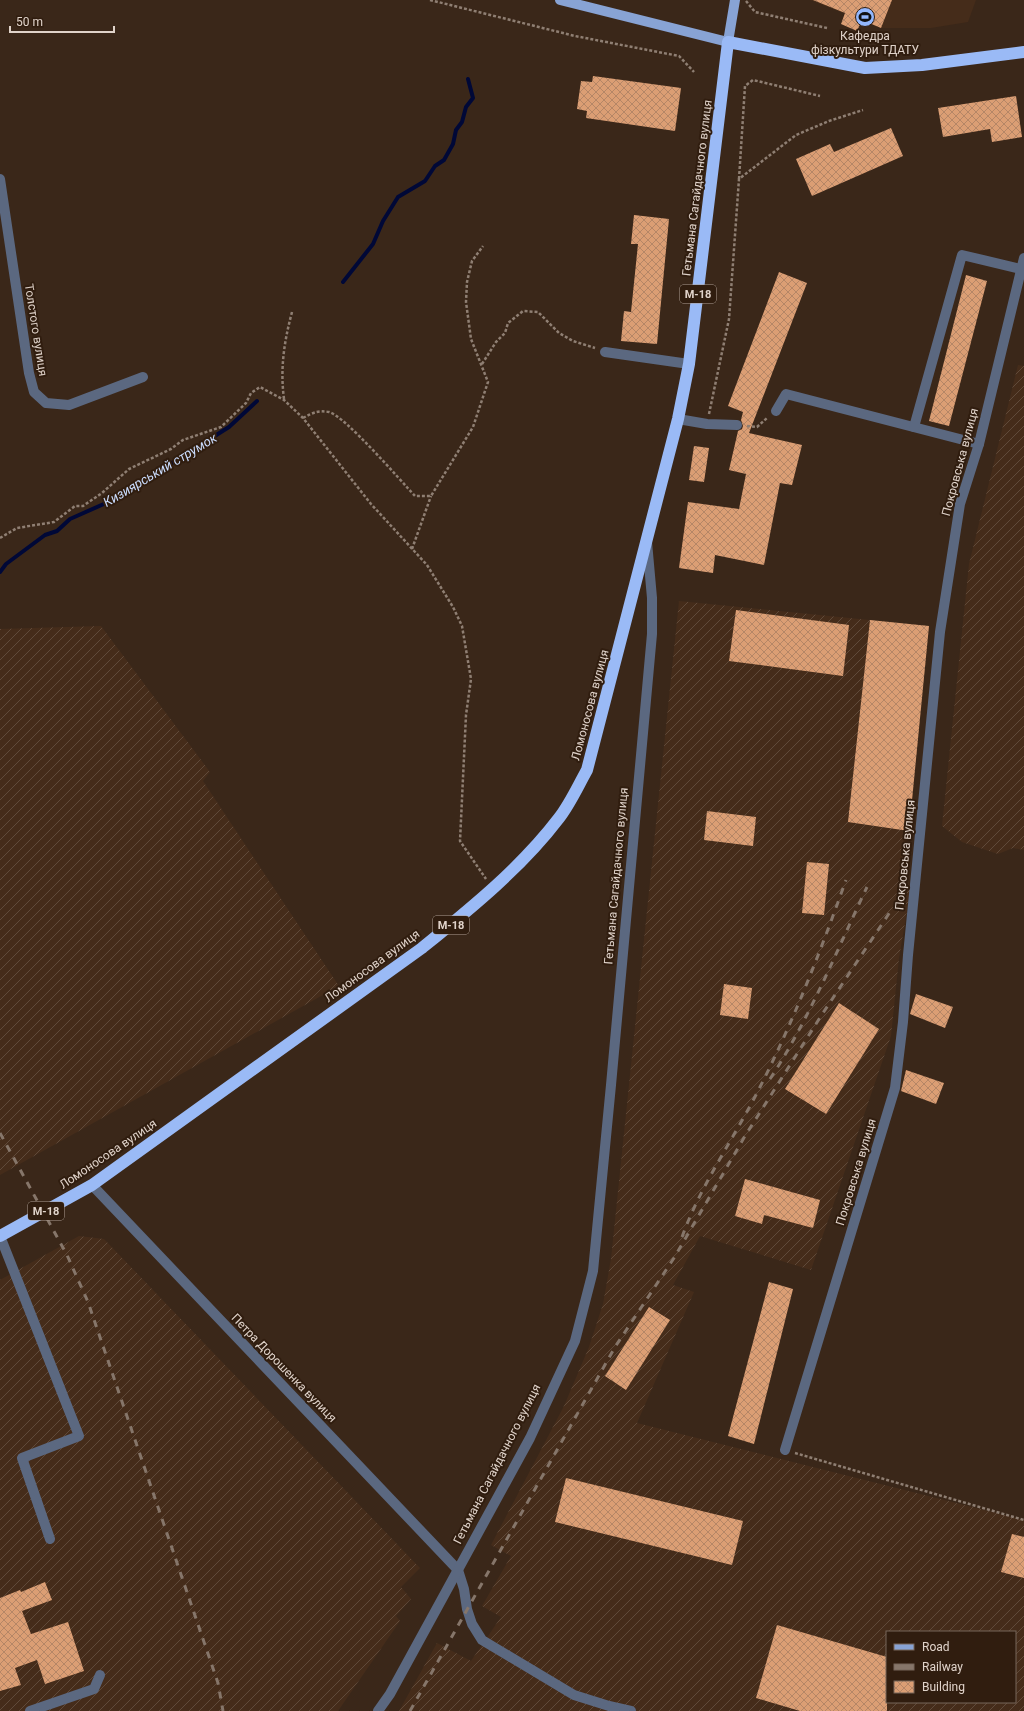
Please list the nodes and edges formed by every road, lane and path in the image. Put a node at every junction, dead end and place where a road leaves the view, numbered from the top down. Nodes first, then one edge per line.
1 (430, 0) edge
2 (560, 0) edge
3 (735, 0) edge
4 (745, 0) edge
5 (827, 28) dead end
6 (728, 42) junction
7 (1024, 52) edge
8 (694, 72) dead end
9 (820, 96) dead end
10 (863, 110) dead end
11 (0, 179) edge
12 (738, 179) junction
13 (483, 246) dead end
14 (1024, 258) edge
15 (1021, 269) junction
16 (292, 312) dead end
17 (605, 352) joint
18 (482, 364) junction
19 (689, 364) junction
20 (143, 376) dead end
21 (284, 400) junction
22 (776, 411) dead end
23 (303, 418) junction
24 (678, 419) junction
25 (707, 424) junction
26 (737, 425) dead end
27 (914, 427) junction
28 (979, 444) junction
29 (432, 496) junction
30 (0, 538) edge
31 (647, 542) junction
32 (412, 549) junction
33 (492, 888) junction
34 (92, 1185) junction
35 (0, 1236) edge
36 (785, 1450) joint
37 (1024, 1520) edge
38 (50, 1539) dead end
39 (458, 1570) junction
40 (100, 1675) dead end
41 (30, 1711) edge
42 (378, 1711) edge
43 (631, 1711) edge

1 - 8 path
2 - 6 main road
3 - 6 main road, Гетьмана Сагайдачного вулиця
4 - 5 path
6 - 7 highway
6 - 19 highway, Гетьмана Сагайдачного вулиця / М-18
9 - 12 path
10 - 12 path
11 - 20 street, Толстого вулиця
12 - 25 path
13 - 18 path
14 - 15 street, Покровська вулиця
15 - 27 street
15 - 28 street, Покровська вулиця
16 - 21 path
17 - 18 path
17 - 19 street
18 - 29 path
19 - 24 highway, Гетьмана Сагайдачного вулиця / М-18
21 - 23 path
21 - 30 path
22 - 27 street
23 - 29 path
23 - 32 path
24 - 25 street
24 - 31 highway, Гетьмана Сагайдачного вулиця / М-18
25 - 26 street
27 - 28 street
28 - 36 street, Покровська вулиця
29 - 32 path
31 - 33 highway, Ломоносова вулиця / М-18
31 - 39 street, Гетьмана Сагайдачного вулиця
32 - 33 path
33 - 34 highway, Ломоносова вулиця / М-18
34 - 35 highway, Ломоносова вулиця / М-18
34 - 39 street, Петра Дорошенка вулиця
35 - 38 street
36 - 37 path
39 - 42 street, Гетьмана Сагайдачного вулиця
39 - 43 street
40 - 41 street

